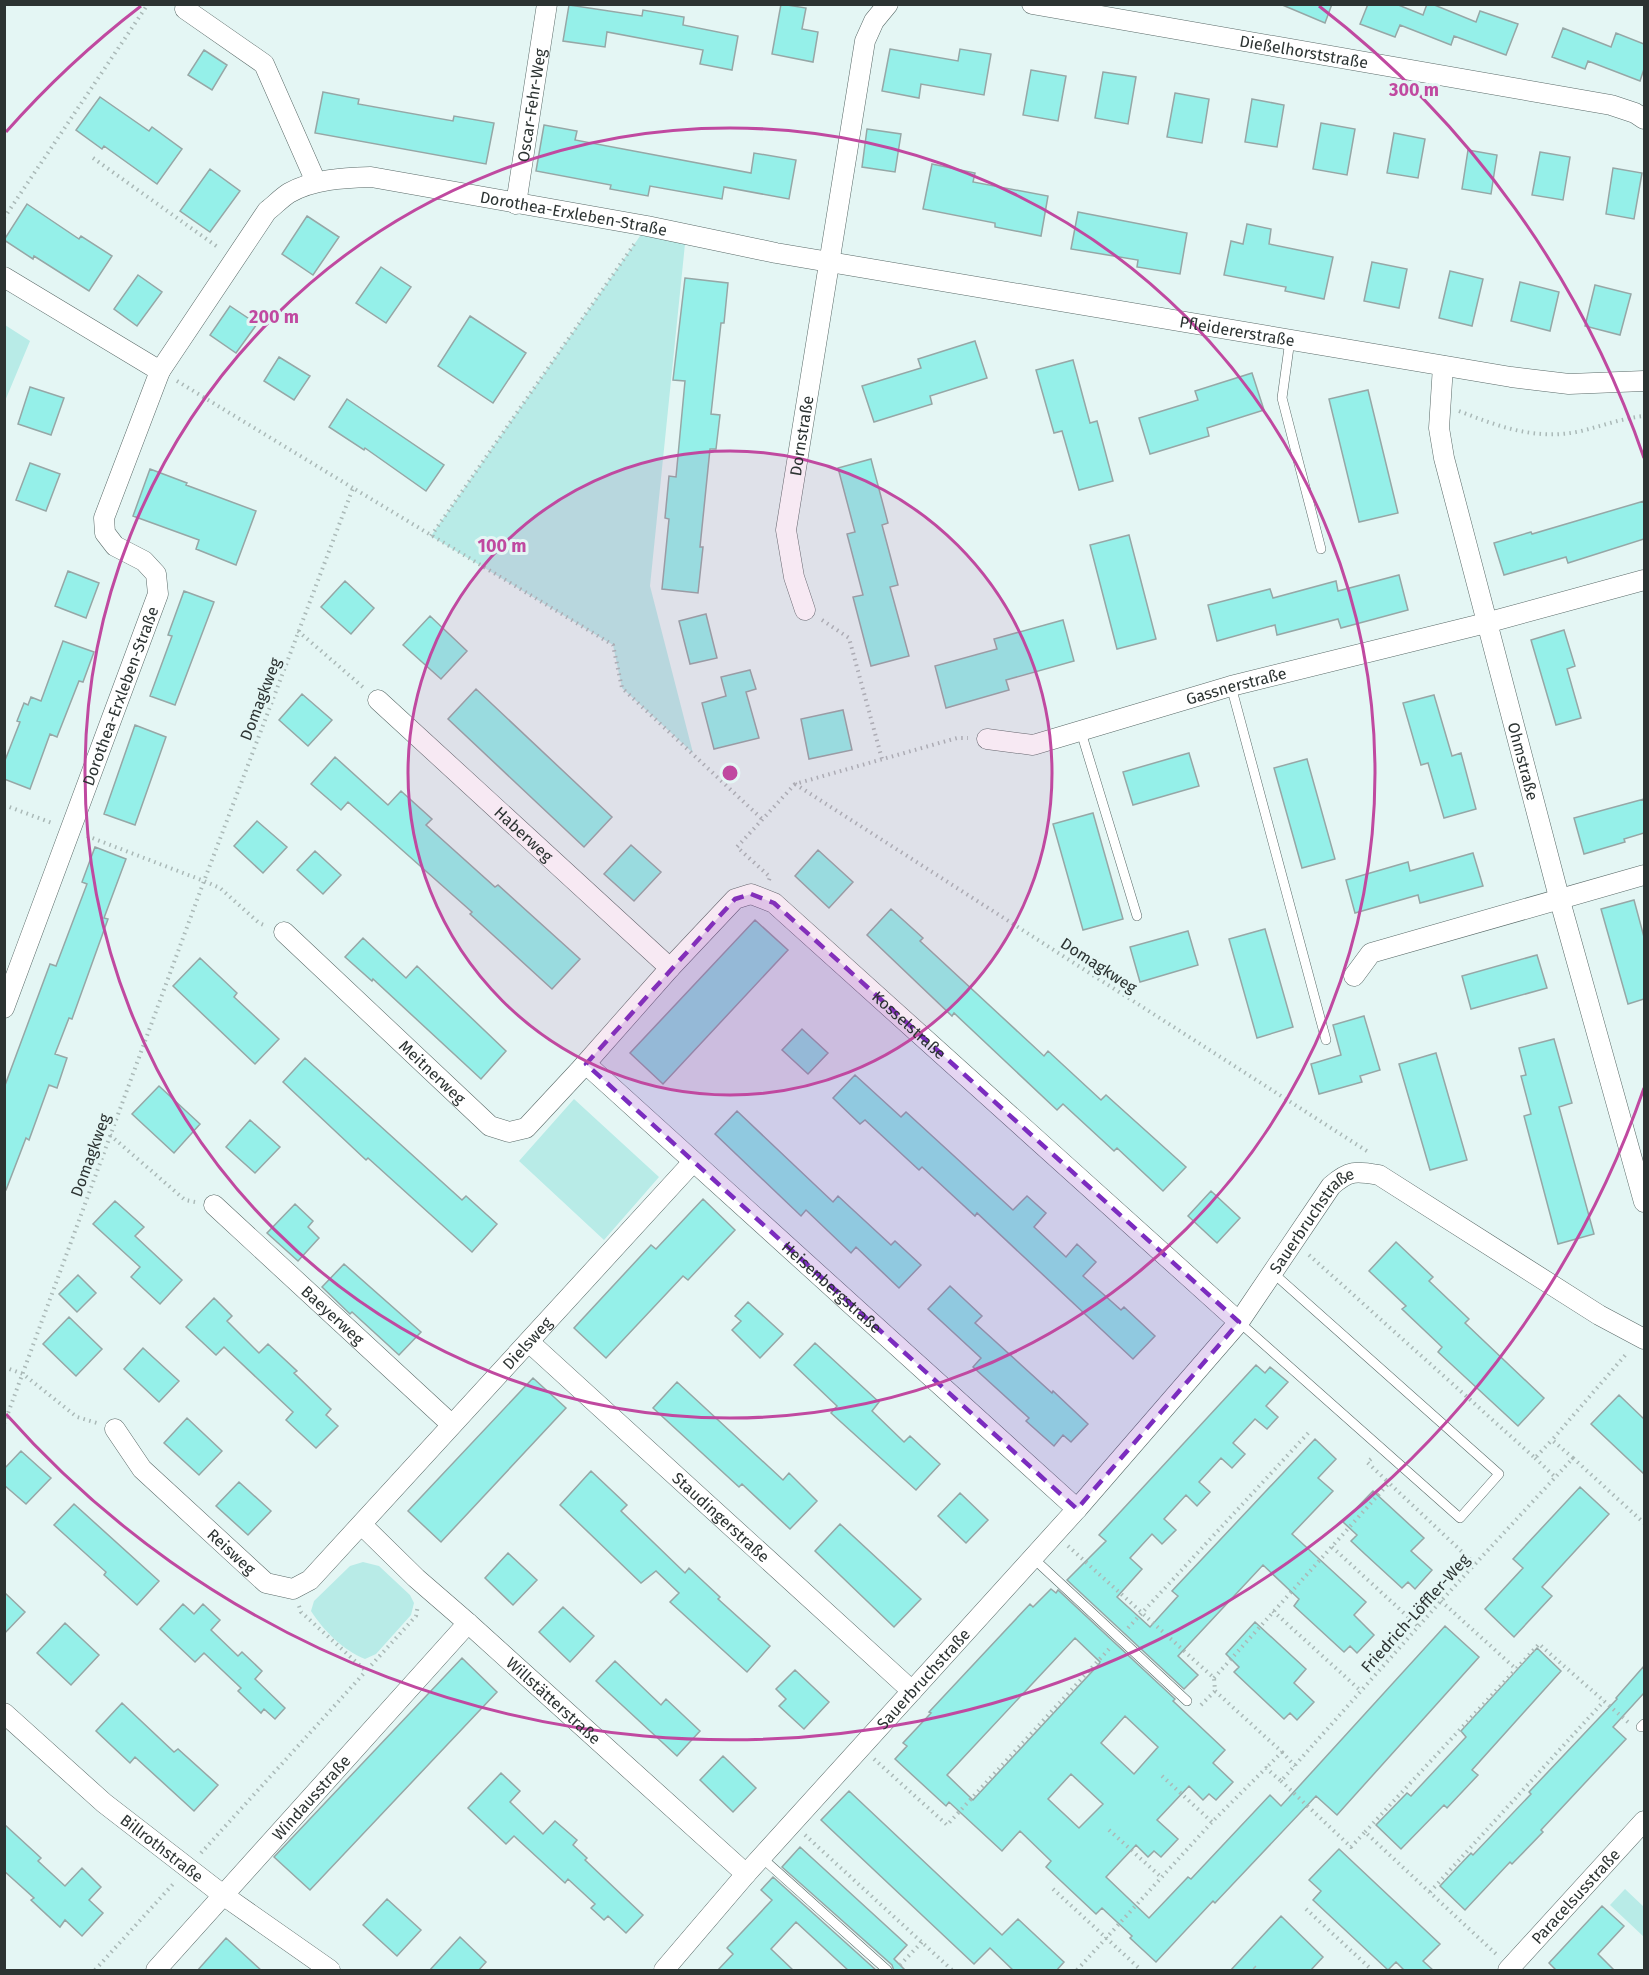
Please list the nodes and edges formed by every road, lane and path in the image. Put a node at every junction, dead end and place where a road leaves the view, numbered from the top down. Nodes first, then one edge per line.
1 (148, 4) edge
2 (547, 4) edge
3 (888, 4) edge
4 (1032, 4) edge
5 (184, 9) dead end
6 (1644, 118) edge
7 (93, 158) dead end
8 (316, 182) junction
9 (516, 204) junction
10 (4, 218) edge
11 (647, 226) junction
12 (234, 259) junction
13 (831, 260) junction
14 (4, 277) edge
15 (1290, 339) junction
16 (1443, 366) junction
17 (160, 370) junction
18 (1644, 381) edge
19 (1440, 403) junction
20 (1644, 416) edge
21 (353, 488) junction
22 (431, 536) junction
23 (1321, 549) dead end
24 (1644, 580) edge
25 (805, 610) joint
26 (1486, 623) junction
27 (298, 632) junction
28 (1231, 686) junction
29 (378, 700) joint
30 (1081, 732) junction
31 (987, 739) joint
32 (882, 759) junction
33 (795, 784) junction
34 (4, 805) edge
35 (762, 819) junction
36 (70, 830) junction
37 (1644, 875) edge
38 (204, 881) junction
39 (763, 897) junction
40 (1560, 901) junction
41 (1137, 916) dead end
42 (284, 932) joint
43 (670, 968) junction
44 (1353, 976) dead end
45 (4, 1008) edge
46 (1326, 1040) dead end
47 (586, 1064) junction
48 (110, 1135) junction
49 (693, 1162) junction
50 (1640, 1172) edge
51 (1379, 1175) junction
52 (1644, 1202) edge
53 (214, 1205) joint
54 (1294, 1242) junction
55 (1273, 1273) junction
56 (1239, 1322) junction
57 (1642, 1339) edge
58 (530, 1342) junction
59 (4, 1367) edge
60 (23, 1374) junction
61 (4, 1424) edge
62 (451, 1424) junction
63 (115, 1429) joint
64 (1311, 1430) dead end
65 (1552, 1440) junction
66 (1535, 1458) junction
67 (1573, 1458) junction
68 (1554, 1478) junction
69 (1077, 1509) junction
70 (1644, 1523) edge
71 (362, 1525) junction
72 (1055, 1533) junction
73 (1332, 1547) junction
74 (1033, 1558) junction
75 (1475, 1564) junction
76 (416, 1578) junction
77 (293, 1589) junction
78 (1441, 1601) junction
79 (1273, 1611) junction
80 (1142, 1613) junction
81 (468, 1623) junction
82 (1418, 1626) junction
83 (1119, 1638) junction
84 (1516, 1669) junction
85 (366, 1671) junction
86 (1214, 1678) junction
87 (912, 1691) junction
88 (1361, 1692) junction
89 (1187, 1701) dead end
90 (1604, 1701) junction
91 (4, 1713) edge
92 (1641, 1727) edge
93 (861, 1746) junction
94 (1282, 1752) junction
95 (1295, 1766) junction
96 (1266, 1768) junction
97 (1162, 1776) dead end
98 (1281, 1781) junction
99 (1644, 1821) edge
100 (1212, 1822) junction
101 (792, 1823) junction
102 (1109, 1830) dead end
103 (1365, 1832) junction
104 (761, 1857) junction
105 (188, 1867) junction
106 (746, 1874) junction
107 (1161, 1877) junction
108 (1053, 1889) dead end
109 (1430, 1892) junction
110 (223, 1895) junction
111 (1306, 1909) dead end
112 (1106, 1938) junction
113 (922, 1942) junction
114 (1510, 1969) edge
115 (95, 1971) edge
116 (156, 1971) edge
117 (330, 1971) edge
118 (664, 1971) edge
119 (887, 1971) edge
120 (895, 1971) edge
121 (952, 1971) edge
122 (1077, 1971) edge
123 (1141, 1971) edge
124 (1372, 1971) edge

1 - 10 path
2 - 9 street, Oscar-Fehr-Weg
3 - 13 street
4 - 6 street, Dießelhorststraße
5 - 8 street
7 - 12 path
8 - 9 street, Dorothea-Erxleben-Straße
8 - 12 street, Dorothea-Erxleben-Straße
9 - 11 street, Dorothea-Erxleben-Straße
11 - 13 street, Dorothea-Erxleben-Straße
11 - 22 path
12 - 17 street, Dorothea-Erxleben-Straße
13 - 15 street, Pfleidererstraße
13 - 25 street, Dornstraße
14 - 17 street
15 - 16 street, Pfleidererstraße
15 - 23 lane
16 - 18 street, Pfleidererstraße
16 - 19 street, Ohmstraße
17 - 21 path
17 - 36 street, Dorothea-Erxleben-Straße
19 - 20 path
19 - 26 street, Ohmstraße
21 - 22 path
21 - 27 path, Domagkweg
22 - 35 path
24 - 26 street
25 - 32 path
26 - 28 street, Gassnerstraße
26 - 40 street, Ohmstraße
27 - 29 path
27 - 38 path, Domagkweg
28 - 30 street, Gassnerstraße
28 - 46 lane
29 - 43 street, Haberweg
30 - 31 street, Gassnerstraße
30 - 41 lane
31 - 32 path
32 - 33 path
33 - 35 path
33 - 51 path, Domagkweg
34 - 36 path
35 - 39 path
36 - 38 path
36 - 45 street, Dorothea-Erxleben-Straße
37 - 40 street
38 - 42 path
38 - 48 path, Domagkweg
39 - 43 street
39 - 56 street, Kosselstraße
40 - 44 street
40 - 50 street, Ohmstraße
42 - 47 street, Meitnerweg
43 - 47 street
47 - 49 street, Heisenbergstraße
48 - 53 path
48 - 60 path, Domagkweg
49 - 58 street, Dielsweg
49 - 69 street, Heisenbergstraße
50 - 52 street, Ohmstraße
51 - 54 street, Sauerbruchstraße
51 - 57 street, Sauerbruchstraße
53 - 62 street, Baeyerweg
54 - 55 street, Sauerbruchstraße
54 - 66 path
55 - 56 street, Sauerbruchstraße
55 - 56 lane
56 - 69 street, Sauerbruchstraße
57 - 65 path
58 - 62 street, Dielsweg
58 - 87 street, Staudingerstraße
59 - 60 path
60 - 61 path, Domagkweg
60 - 63 path
62 - 71 street, Dielsweg
63 - 77 street, Reisweg
64 - 80 path
65 - 66 path
65 - 67 path
66 - 68 path
67 - 68 path, Friedrich-Löffler-Weg
67 - 70 path
68 - 75 path, Friedrich-Löffler-Weg
69 - 72 street, Sauerbruchstraße
71 - 76 street, Willstätterstraße
71 - 77 street
72 - 74 street, Sauerbruchstraße
72 - 80 path
73 - 75 path
73 - 79 path
73 - 82 path
74 - 83 lane
74 - 87 street, Sauerbruchstraße
75 - 78 path, Friedrich-Löffler-Weg
76 - 81 street, Willstätterstraße
76 - 85 path
77 - 85 path
78 - 82 path, Friedrich-Löffler-Weg
78 - 84 path
79 - 86 path
79 - 88 path
80 - 83 path
80 - 86 path
81 - 106 street, Willstätterstraße
81 - 110 street, Windausstraße
82 - 88 path, Friedrich-Löffler-Weg
83 - 89 lane
83 - 93 path
84 - 90 path
84 - 103 path
85 - 105 path
86 - 94 path
87 - 93 street, Sauerbruchstraße
88 - 95 path, Friedrich-Löffler-Weg
90 - 92 path
90 - 109 path
91 - 105 street, Billrothstraße
93 - 101 street, Sauerbruchstraße
94 - 95 path
94 - 96 path
95 - 98 path, Friedrich-Löffler-Weg
96 - 98 path
96 - 100 path
97 - 100 path
98 - 103 path
99 - 114 street, Paracelsusstraße
100 - 107 path
101 - 104 street, Sauerbruchstraße
101 - 113 path
102 - 107 path
103 - 109 path
104 - 106 street, Sauerbruchstraße
104 - 119 lane
105 - 110 street, Billrothstraße
105 - 115 path
106 - 118 street, Sauerbruchstraße
107 - 112 path
108 - 112 path
109 - 114 path
110 - 116 street, Windausstraße
110 - 117 street, Billrothstraße
111 - 124 path
112 - 122 path
112 - 123 path
113 - 120 path
113 - 121 path

